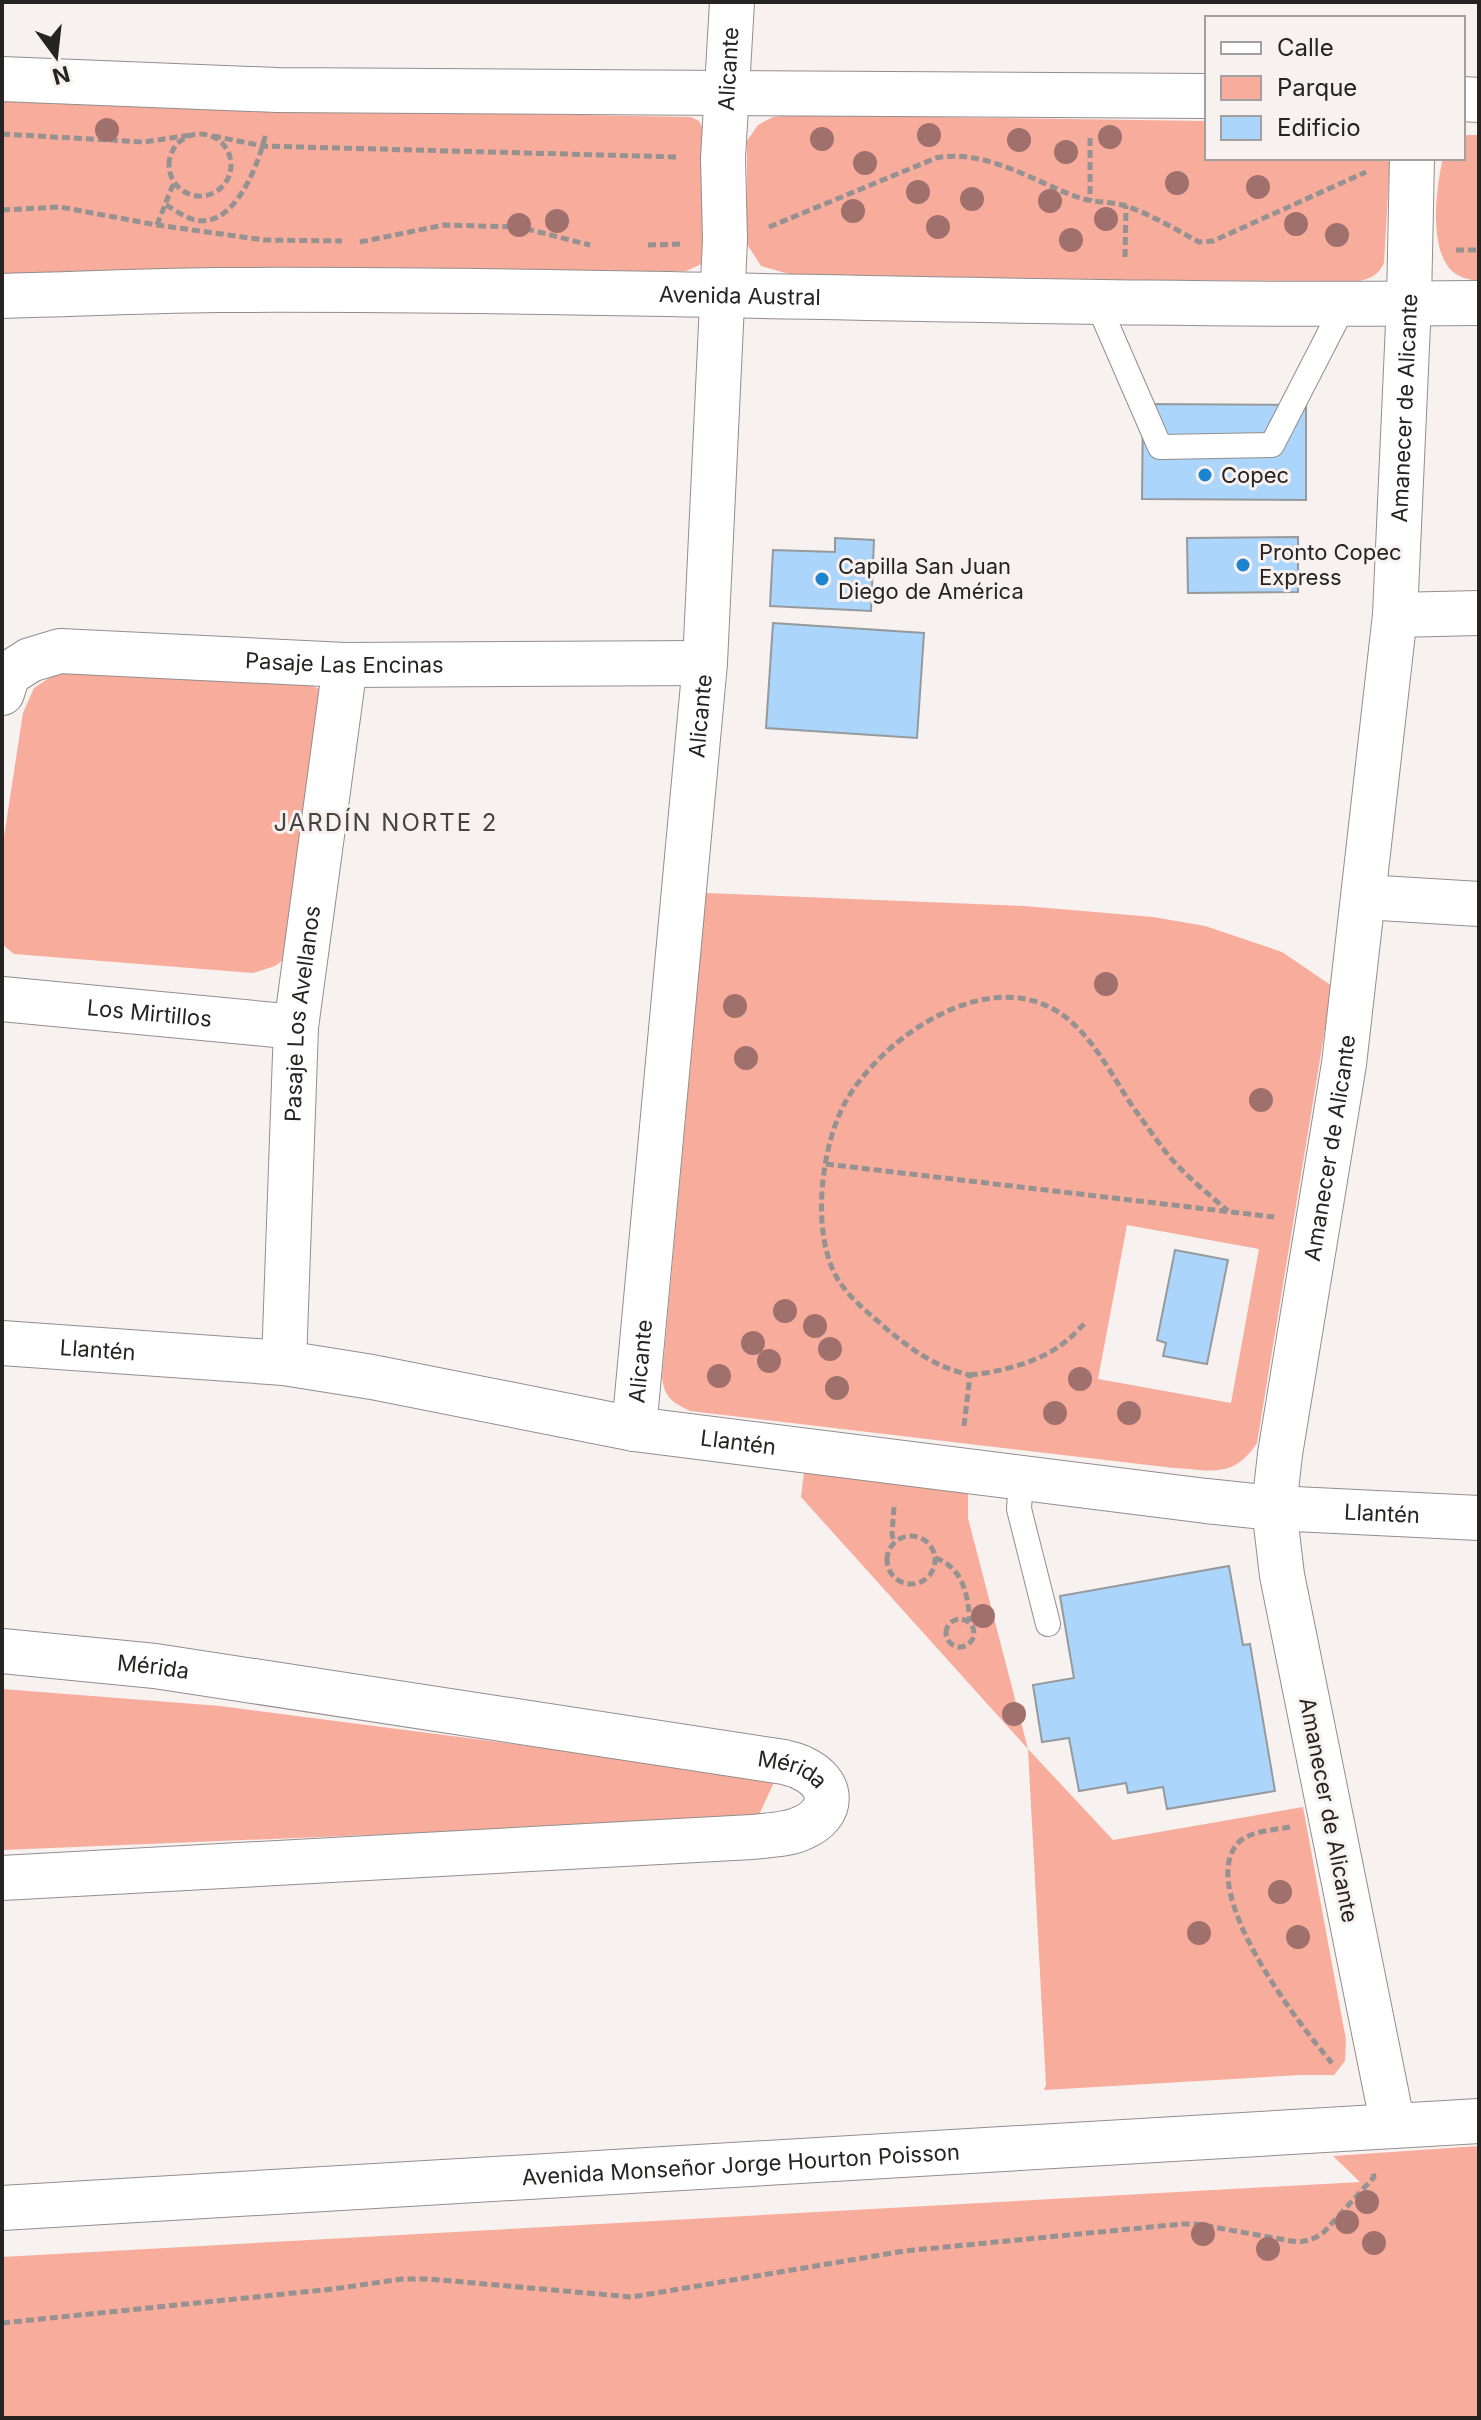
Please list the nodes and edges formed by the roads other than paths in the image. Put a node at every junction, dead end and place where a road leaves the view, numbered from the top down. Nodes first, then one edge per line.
1 (732, 2) edge
2 (2, 79) edge
3 (726, 91) junction
4 (1205, 96) edge
5 (1412, 160) edge
6 (722, 295) junction
7 (2, 296) edge
8 (1096, 300) junction
9 (1409, 302) junction
10 (1345, 303) junction
11 (1479, 303) edge
12 (1479, 613) edge
13 (1395, 615) junction
14 (705, 663) junction
15 (345, 665) junction
16 (2, 693) edge
17 (1364, 897) junction
18 (1479, 904) edge
19 (2, 999) edge
20 (296, 1027) junction
21 (2, 1343) edge
22 (284, 1363) junction
23 (634, 1429) junction
24 (1021, 1478) junction
25 (1274, 1508) junction
26 (1479, 1518) edge
27 (1048, 1624) dead end
28 (2, 1651) edge
29 (2, 1878) edge
30 (1479, 2121) edge
31 (1382, 2127) junction
32 (2, 2208) edge

1 - 3 street, Alicante
2 - 3 street
3 - 4 street
3 - 6 street, Alicante
5 - 9 street, Amanecer de Alicante
6 - 7 street, Avenida Austral
6 - 8 street, Avenida Austral
6 - 14 street, Alicante
8 - 10 street, Avenida Austral
8 - 10 lane
9 - 10 street, Avenida Austral
9 - 11 street, Avenida Austral
9 - 13 street, Amanecer de Alicante
12 - 13 street
13 - 17 street, Amanecer de Alicante
14 - 15 street, Pasaje Las Encinas
14 - 23 street, Alicante
15 - 16 street, Pasaje Las Encinas
15 - 20 street, Pasaje Los Avellanos
17 - 18 street
17 - 25 street, Amanecer de Alicante
19 - 20 street, Los Mirtillos
20 - 22 street, Pasaje Los Avellanos
21 - 22 street, Llantén
22 - 23 street, Llantén
23 - 24 street, Llantén
24 - 25 street, Llantén
24 - 27 lane
25 - 26 street, Llantén
25 - 31 street, Amanecer de Alicante
28 - 29 street, Mérida
30 - 31 street, Avenida Monseñor Jorge Hourton Poisson
31 - 32 street, Avenida Monseñor Jorge Hourton Poisson

